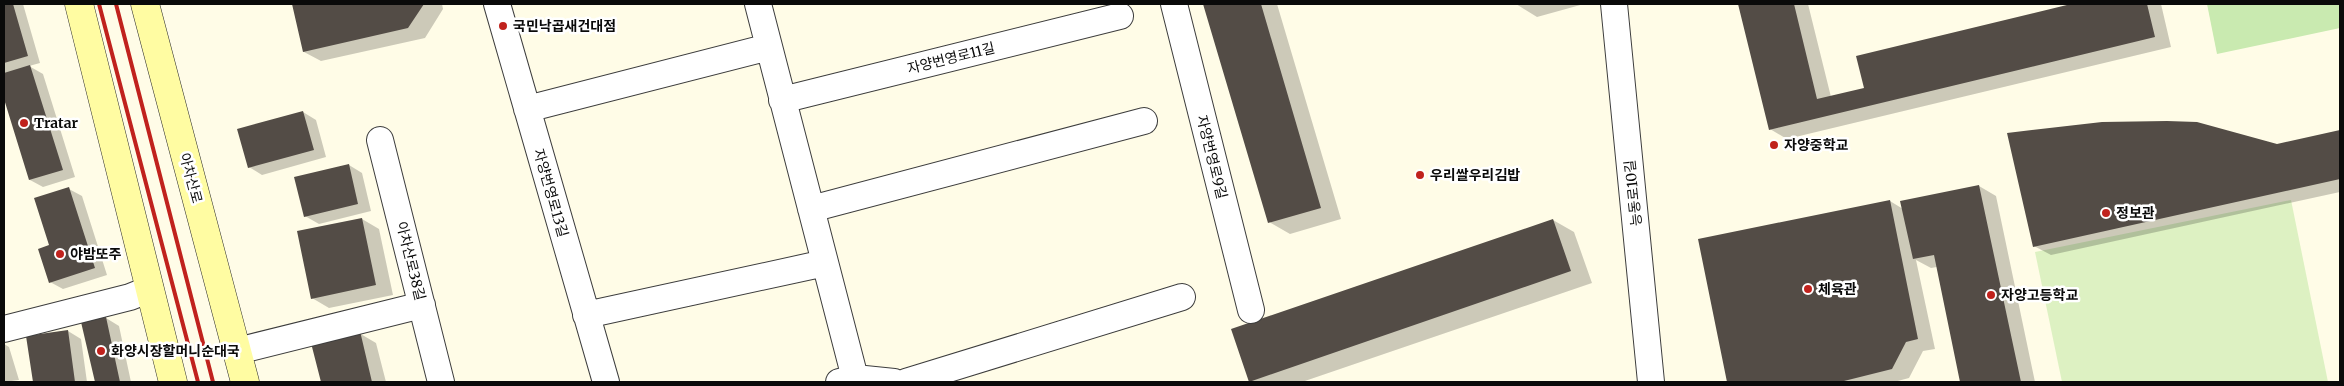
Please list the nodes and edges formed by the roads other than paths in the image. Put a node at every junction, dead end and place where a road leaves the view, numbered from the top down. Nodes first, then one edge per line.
1 (79, 4) edge
2 (145, 4) edge
3 (497, 4) edge
4 (758, 4) edge
5 (1174, 4) edge
6 (1614, 4) edge
7 (1120, 16) dead end
8 (769, 47) junction
9 (782, 100) junction
10 (527, 109) junction
11 (1144, 121) dead end
12 (380, 140) dead end
13 (811, 209) junction
14 (825, 262) junction
15 (150, 289) junction
16 (1182, 297) dead end
17 (422, 305) junction
18 (1251, 310) dead end
19 (586, 315) junction
20 (4, 329) edge
21 (237, 351) junction
22 (846, 380) edge
23 (173, 382) edge
24 (245, 382) edge
25 (441, 382) edge
26 (606, 382) edge
27 (894, 382) edge
28 (906, 382) edge
29 (1651, 382) edge

1 - 15 main road
2 - 21 main road, 아차산로
3 - 10 street, 자양번영로13길
4 - 8 street
5 - 18 street, 자양번영로9길
6 - 29 street, 능동로10길
7 - 9 street, 자양번영로11길
8 - 9 street
8 - 10 street
9 - 13 street
10 - 19 street, 자양번영로13길
11 - 13 street
12 - 17 street, 아차산로38길
13 - 14 street
14 - 19 street
14 - 22 street
15 - 20 street
15 - 23 main road
16 - 28 street
17 - 21 street
17 - 25 street, 아차산로38길
19 - 26 street, 자양번영로13길
21 - 24 main road, 아차산로
22 - 27 street

